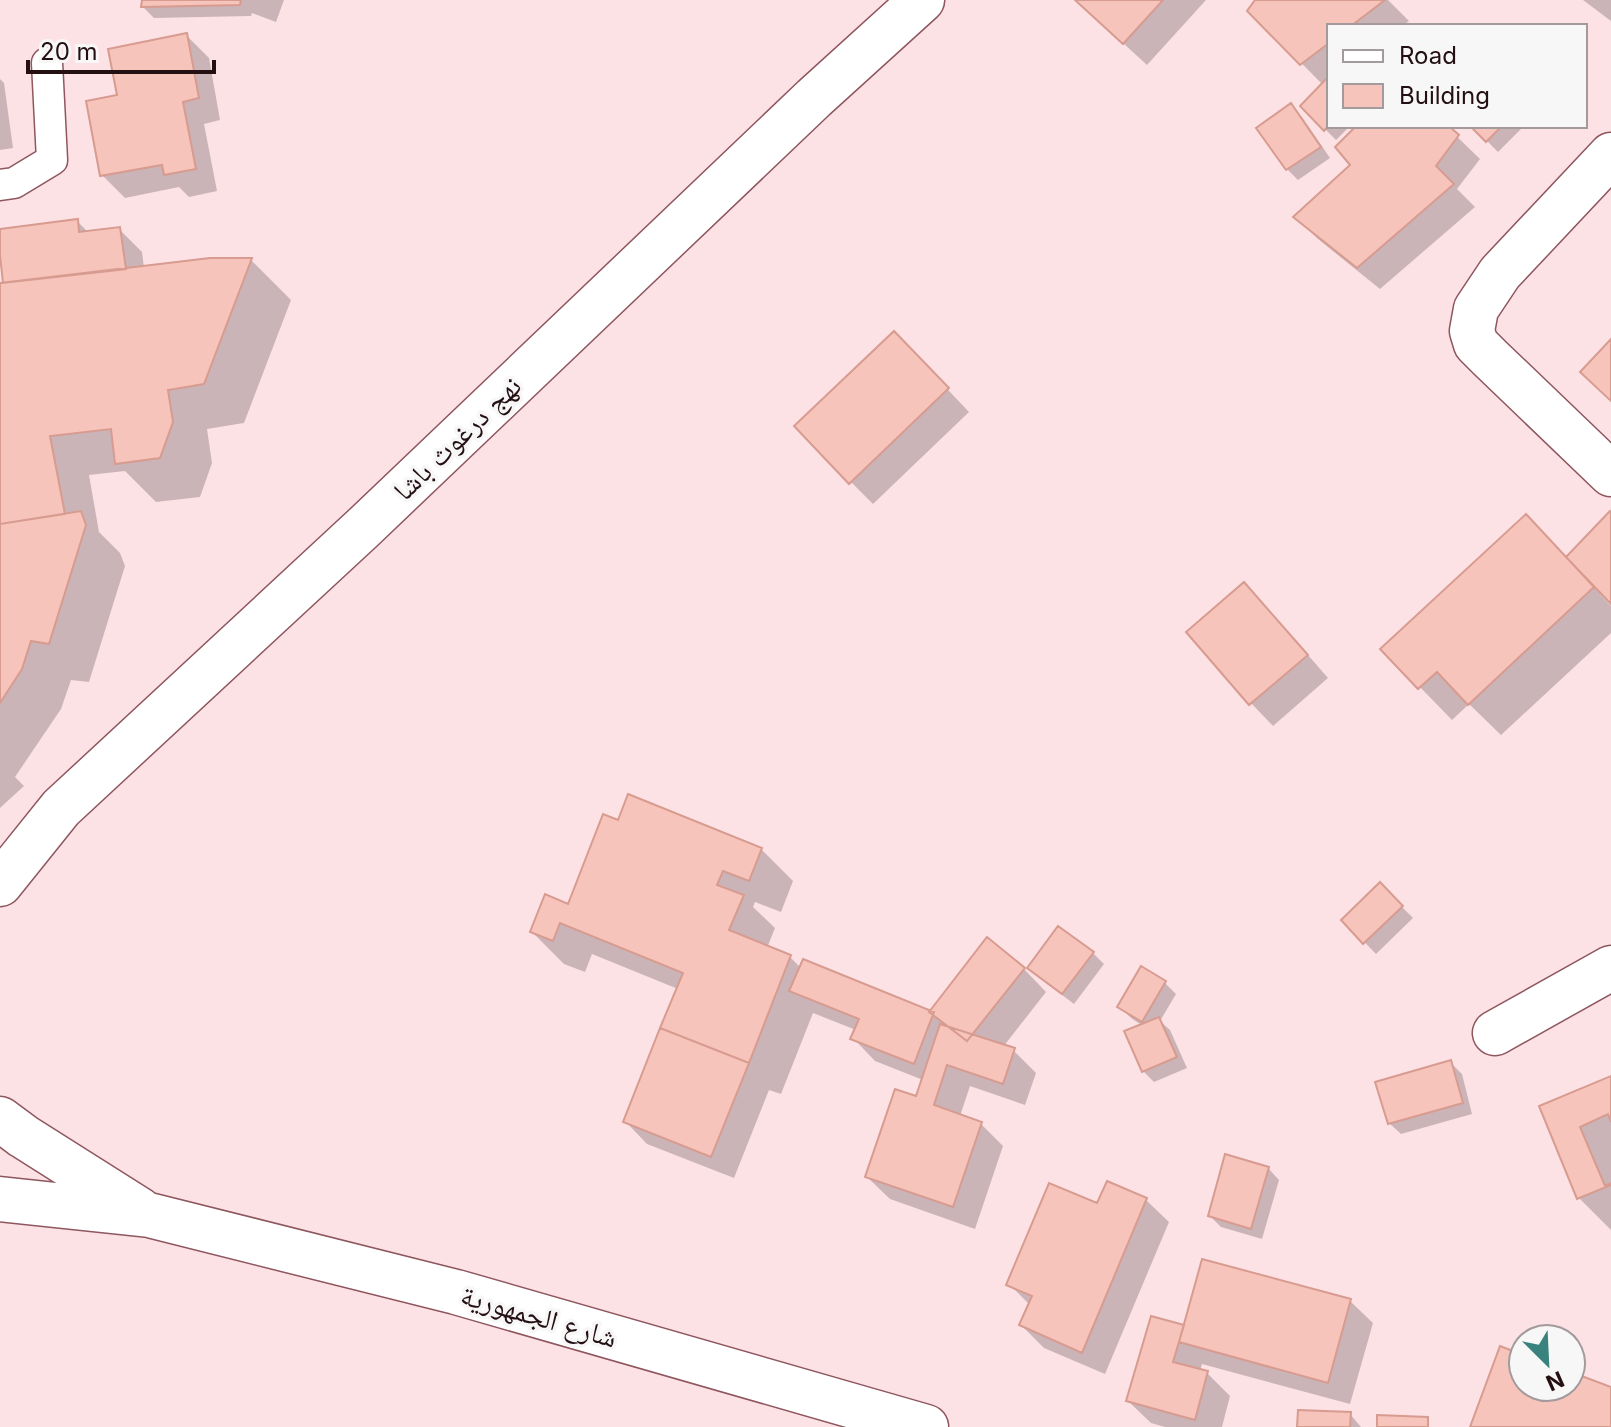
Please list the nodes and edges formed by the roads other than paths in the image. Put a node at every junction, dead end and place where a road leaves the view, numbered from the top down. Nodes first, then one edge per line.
1 (922, 0) edge
2 (47, 63) dead end
3 (1611, 155) edge
4 (0, 185) edge
5 (1611, 474) edge
6 (0, 884) edge
7 (1611, 968) edge
8 (1495, 1033) dead end
9 (0, 1119) edge
10 (0, 1199) edge
11 (149, 1215) junction
12 (926, 1427) edge

1 - 6 main road, نهج درغوث باشا
2 - 4 lane
3 - 5 main road
7 - 8 main road
9 - 11 main road, شارع الجمهورية
10 - 11 main road, شارع الجمهورية
11 - 12 main road, شارع الجمهورية

